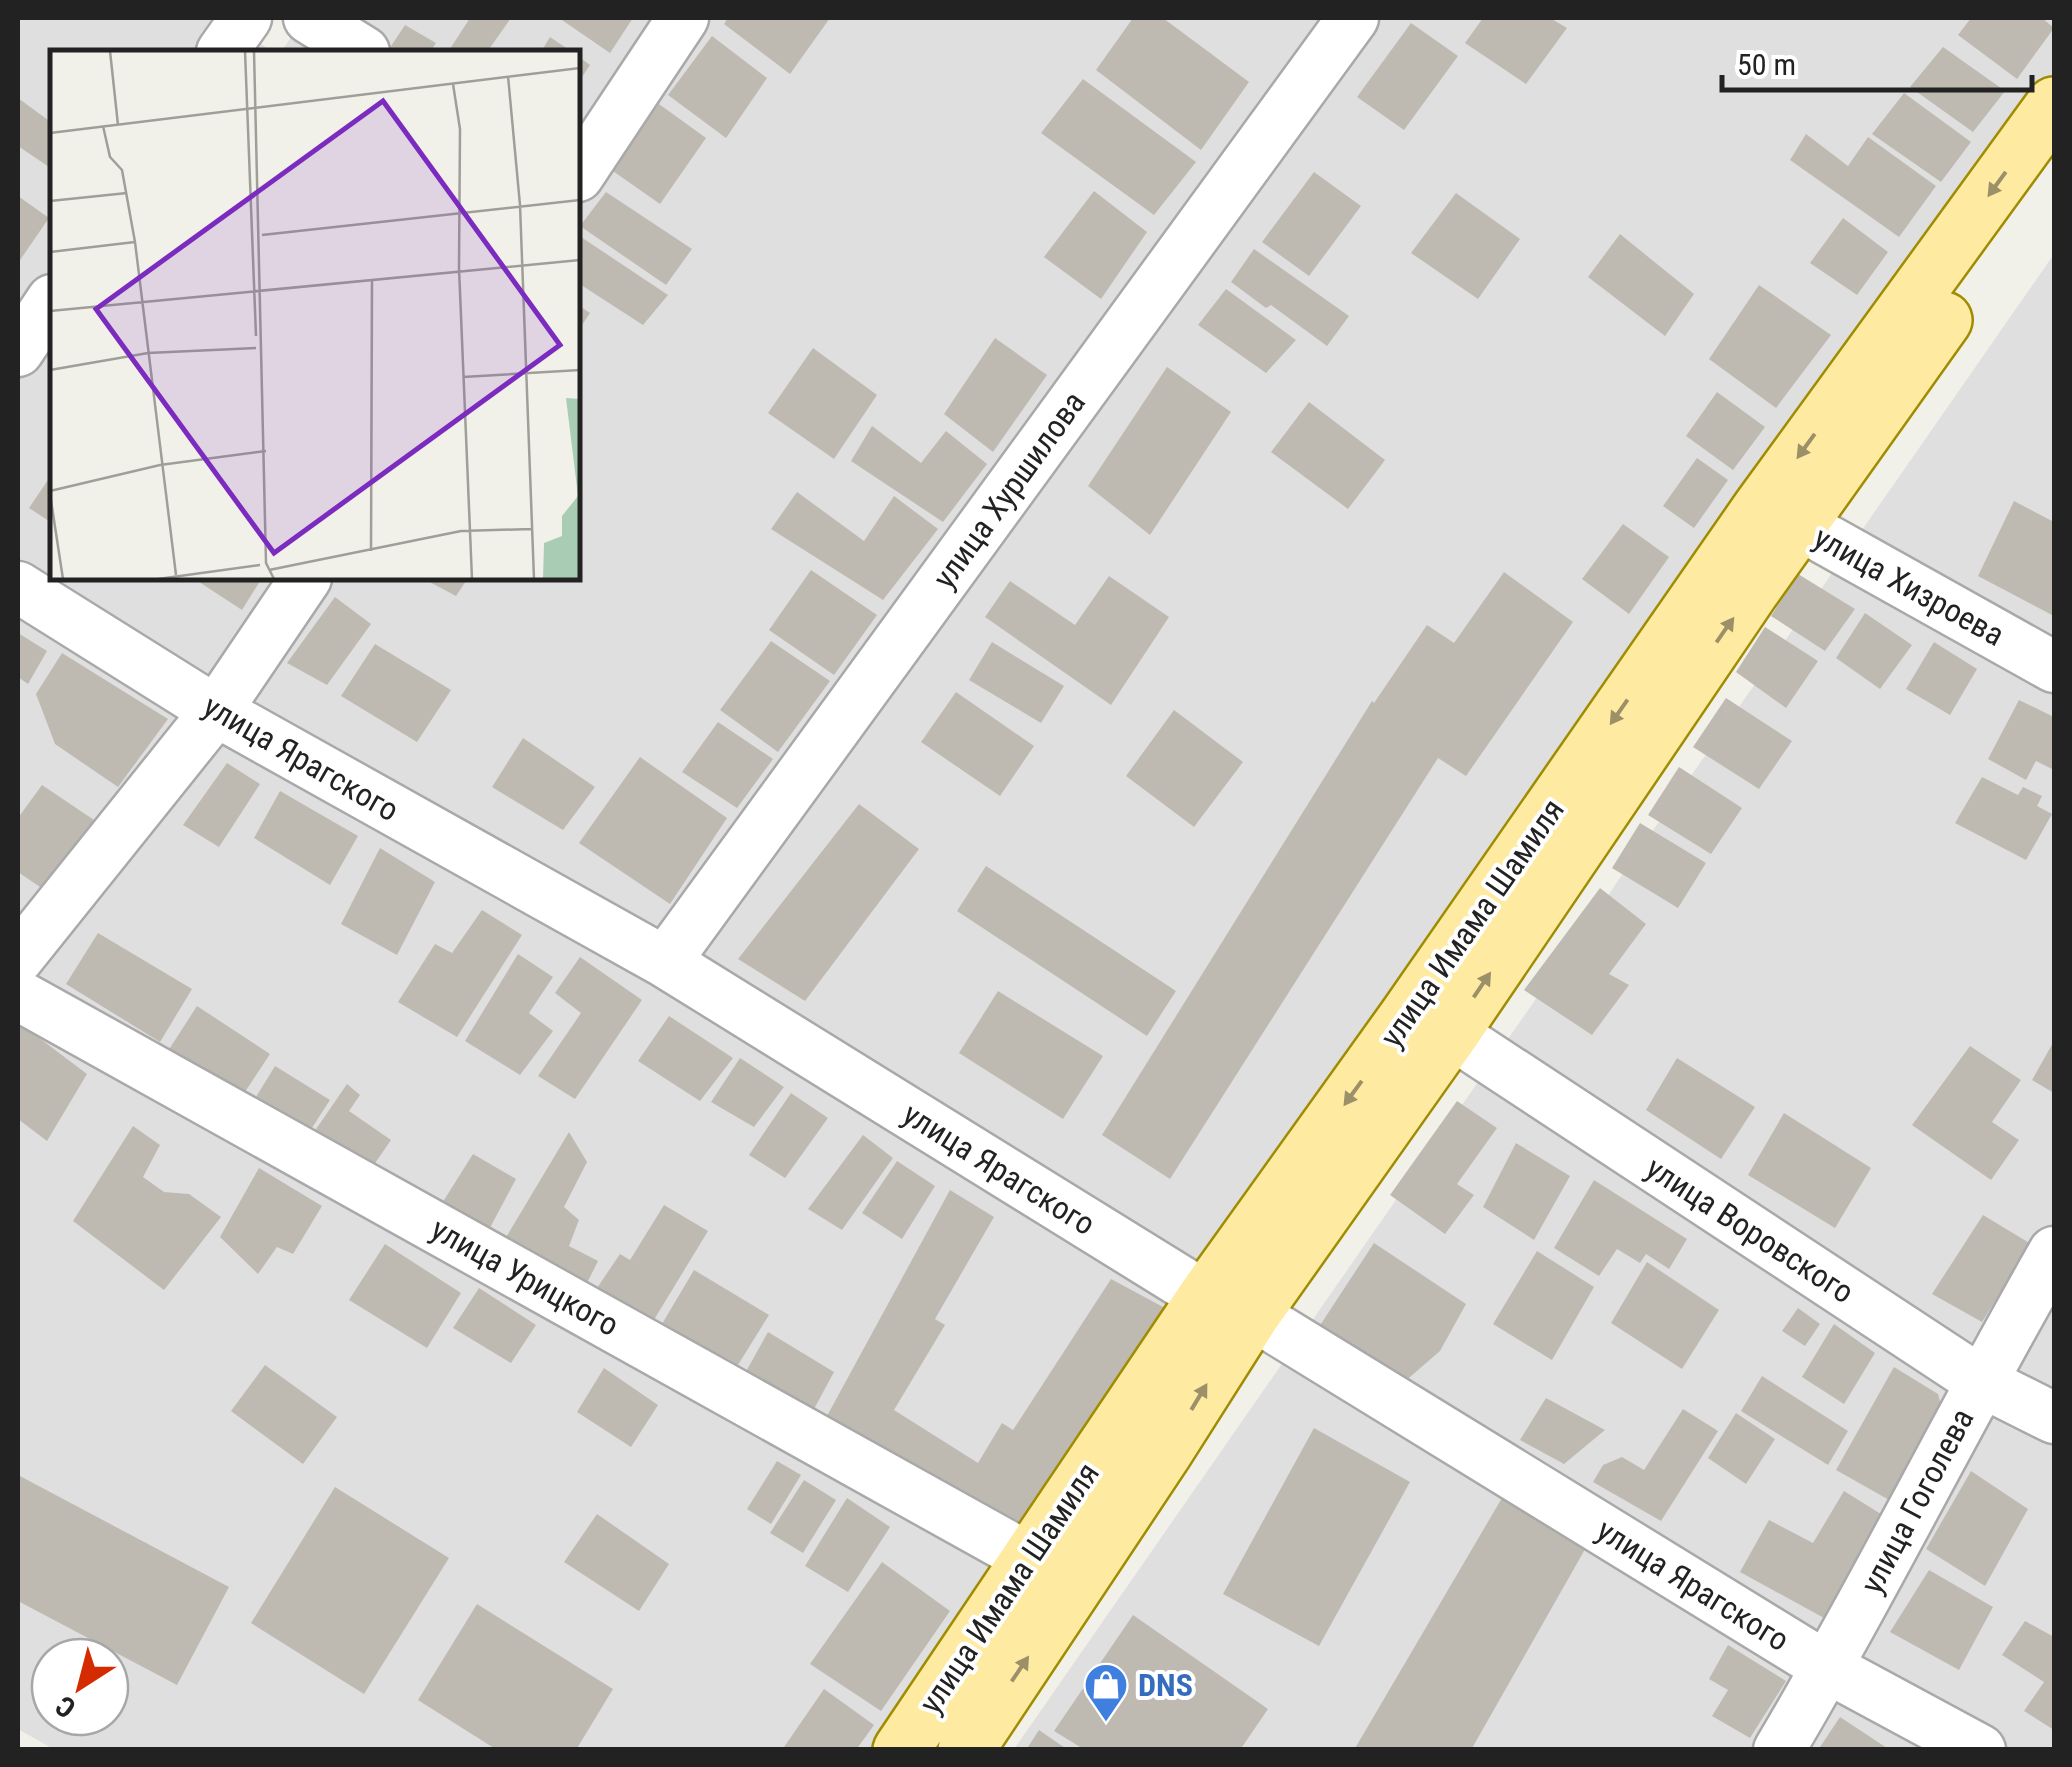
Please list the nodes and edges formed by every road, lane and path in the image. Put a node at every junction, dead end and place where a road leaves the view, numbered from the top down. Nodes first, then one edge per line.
1 (246, 18) edge
2 (309, 18) edge
3 (683, 18) edge
4 (1352, 18) edge
5 (223, 50) edge
6 (361, 50) edge
7 (2054, 105) edge
8 (2054, 164) edge
9 (580, 173) edge
10 (50, 303) edge
11 (18, 350) edge
12 (1780, 517) junction
13 (305, 580) edge
14 (18, 587) edge
15 (2054, 668) edge
16 (216, 711) junction
17 (18, 958) edge
18 (665, 962) junction
19 (18, 995) edge
20 (1450, 1033) junction
21 (2054, 1252) edge
22 (1229, 1306) junction
23 (1980, 1381) junction
24 (2054, 1418) edge
25 (1034, 1550) junction
26 (1828, 1668) junction
27 (901, 1750) edge
28 (966, 1750) edge
29 (1780, 1750) edge
30 (1980, 1750) edge

1 - 5 street
2 - 6 street
3 - 9 street
4 - 18 street, улица Хуршилова
7 -> 12 main road, улица Имама Шамиля
8 - 12 main road, улица Имама Шамиля
10 - 11 street
12 - 15 street, улица Хизроева
20 -> 12 main road, улица Имама Шамиля
12 -> 22 main road, улица Имама Шамиля
13 - 16 street
14 - 16 street, улица Ярагского
16 - 17 street
16 - 18 street, улица Ярагского
18 - 22 street, улица Ярагского
19 - 25 street, улица Урицкого
20 - 22 main road, улица Имама Шамиля
20 - 23 street, улица Воровского
21 - 23 street, улица Гоголева
22 - 25 main road, улица Имама Шамиля
22 - 26 street, улица Ярагского
28 -> 22 main road, улица Имама Шамиля
23 - 24 street, улица Воровского
23 - 26 street, улица Гоголева
25 - 27 main road, улица Имама Шамиля
26 - 29 street, улица Гоголева
26 - 30 street, улица Ярагского

